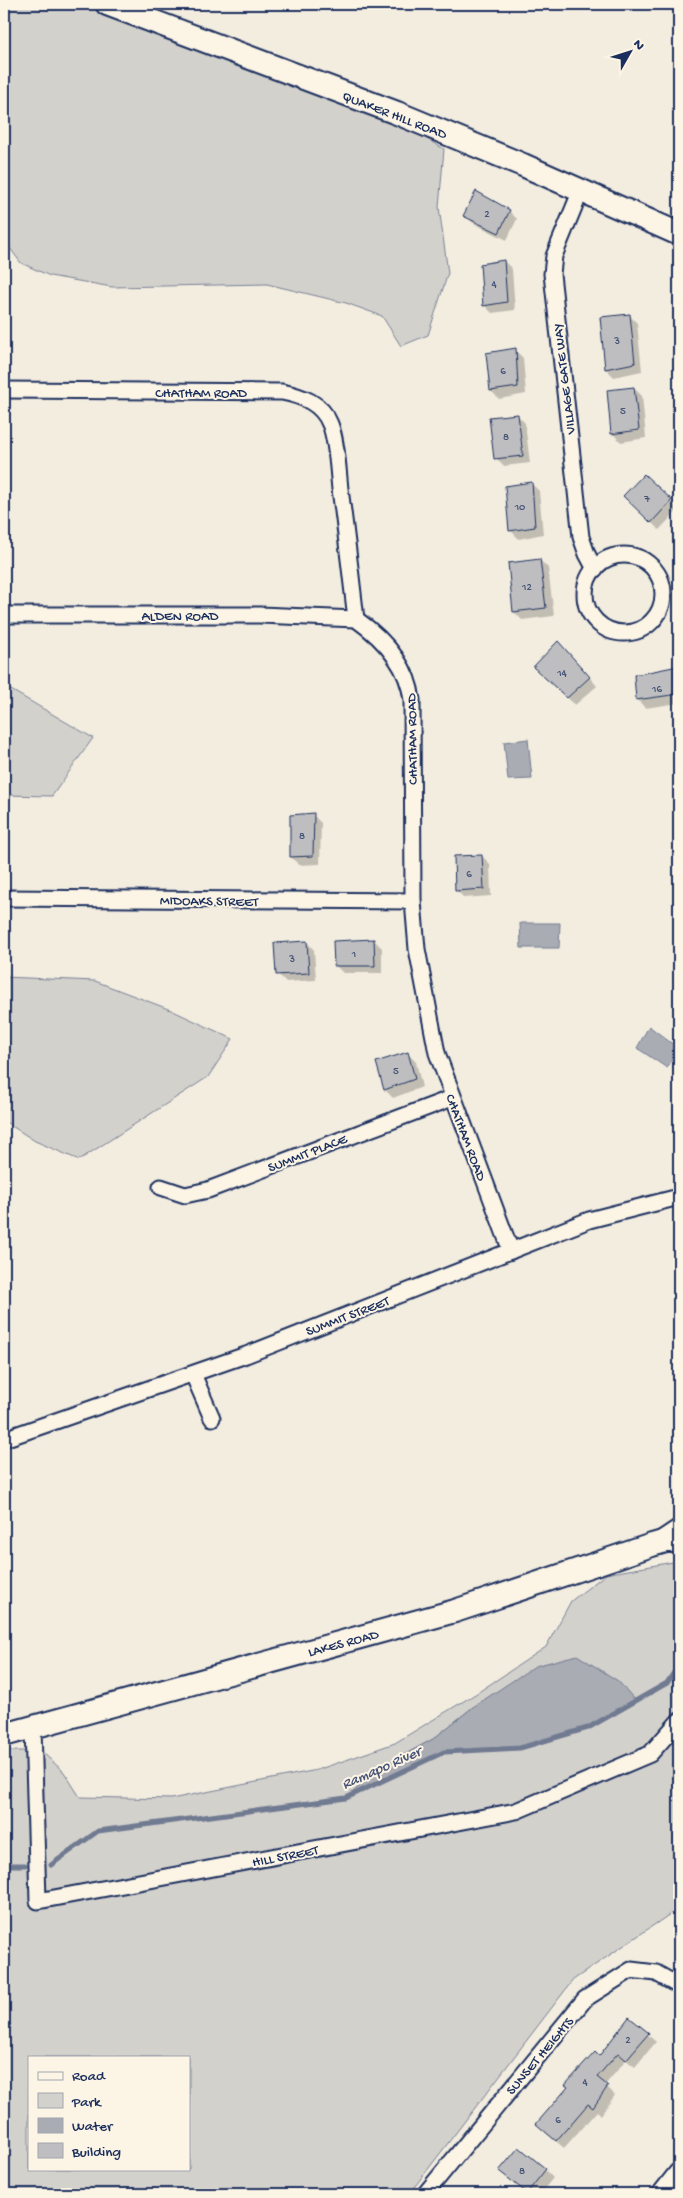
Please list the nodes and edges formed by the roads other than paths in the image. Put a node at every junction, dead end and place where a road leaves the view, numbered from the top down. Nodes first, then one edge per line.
1 (107, 4) edge
2 (580, 190) junction
3 (679, 234) edge
4 (4, 390) edge
5 (595, 569) junction
6 (4, 615) edge
7 (356, 619) junction
8 (4, 898) edge
9 (413, 901) junction
10 (452, 1098) junction
11 (161, 1188) dead end
12 (679, 1197) edge
13 (510, 1251) junction
14 (193, 1374) junction
15 (212, 1418) dead end
16 (10, 1436) edge
17 (679, 1526) edge
18 (679, 1541) edge
19 (652, 1545) junction
20 (679, 1721) edge
21 (33, 1727) junction
22 (4, 1736) edge
23 (679, 1986) edge
24 (679, 2175) edge
25 (425, 2194) edge
26 (664, 2194) edge

1 - 2 main road, QUAKER HILL ROAD
2 - 3 main road, QUAKER HILL ROAD
2 - 5 street, VILLAGE GATE WAY
4 - 7 street, CHATHAM ROAD
5 - 5 street
6 - 7 street, ALDEN ROAD
7 - 9 street, CHATHAM ROAD
8 - 9 street, MIDOAKS STREET
9 - 10 street, CHATHAM ROAD
10 - 11 street, SUMMIT PLACE
10 - 13 street, CHATHAM ROAD
12 - 13 street, SUMMIT STREET
13 - 14 street, SUMMIT STREET
14 - 15 street
14 - 16 street, SUMMIT STREET
17 - 19 street
18 - 19 main road, LAKES ROAD
19 - 21 main road, LAKES ROAD
20 - 21 street, HILL STREET
21 - 22 main road, LAKES ROAD
23 - 25 street, SUNSET HEIGHTS
24 - 26 main road

